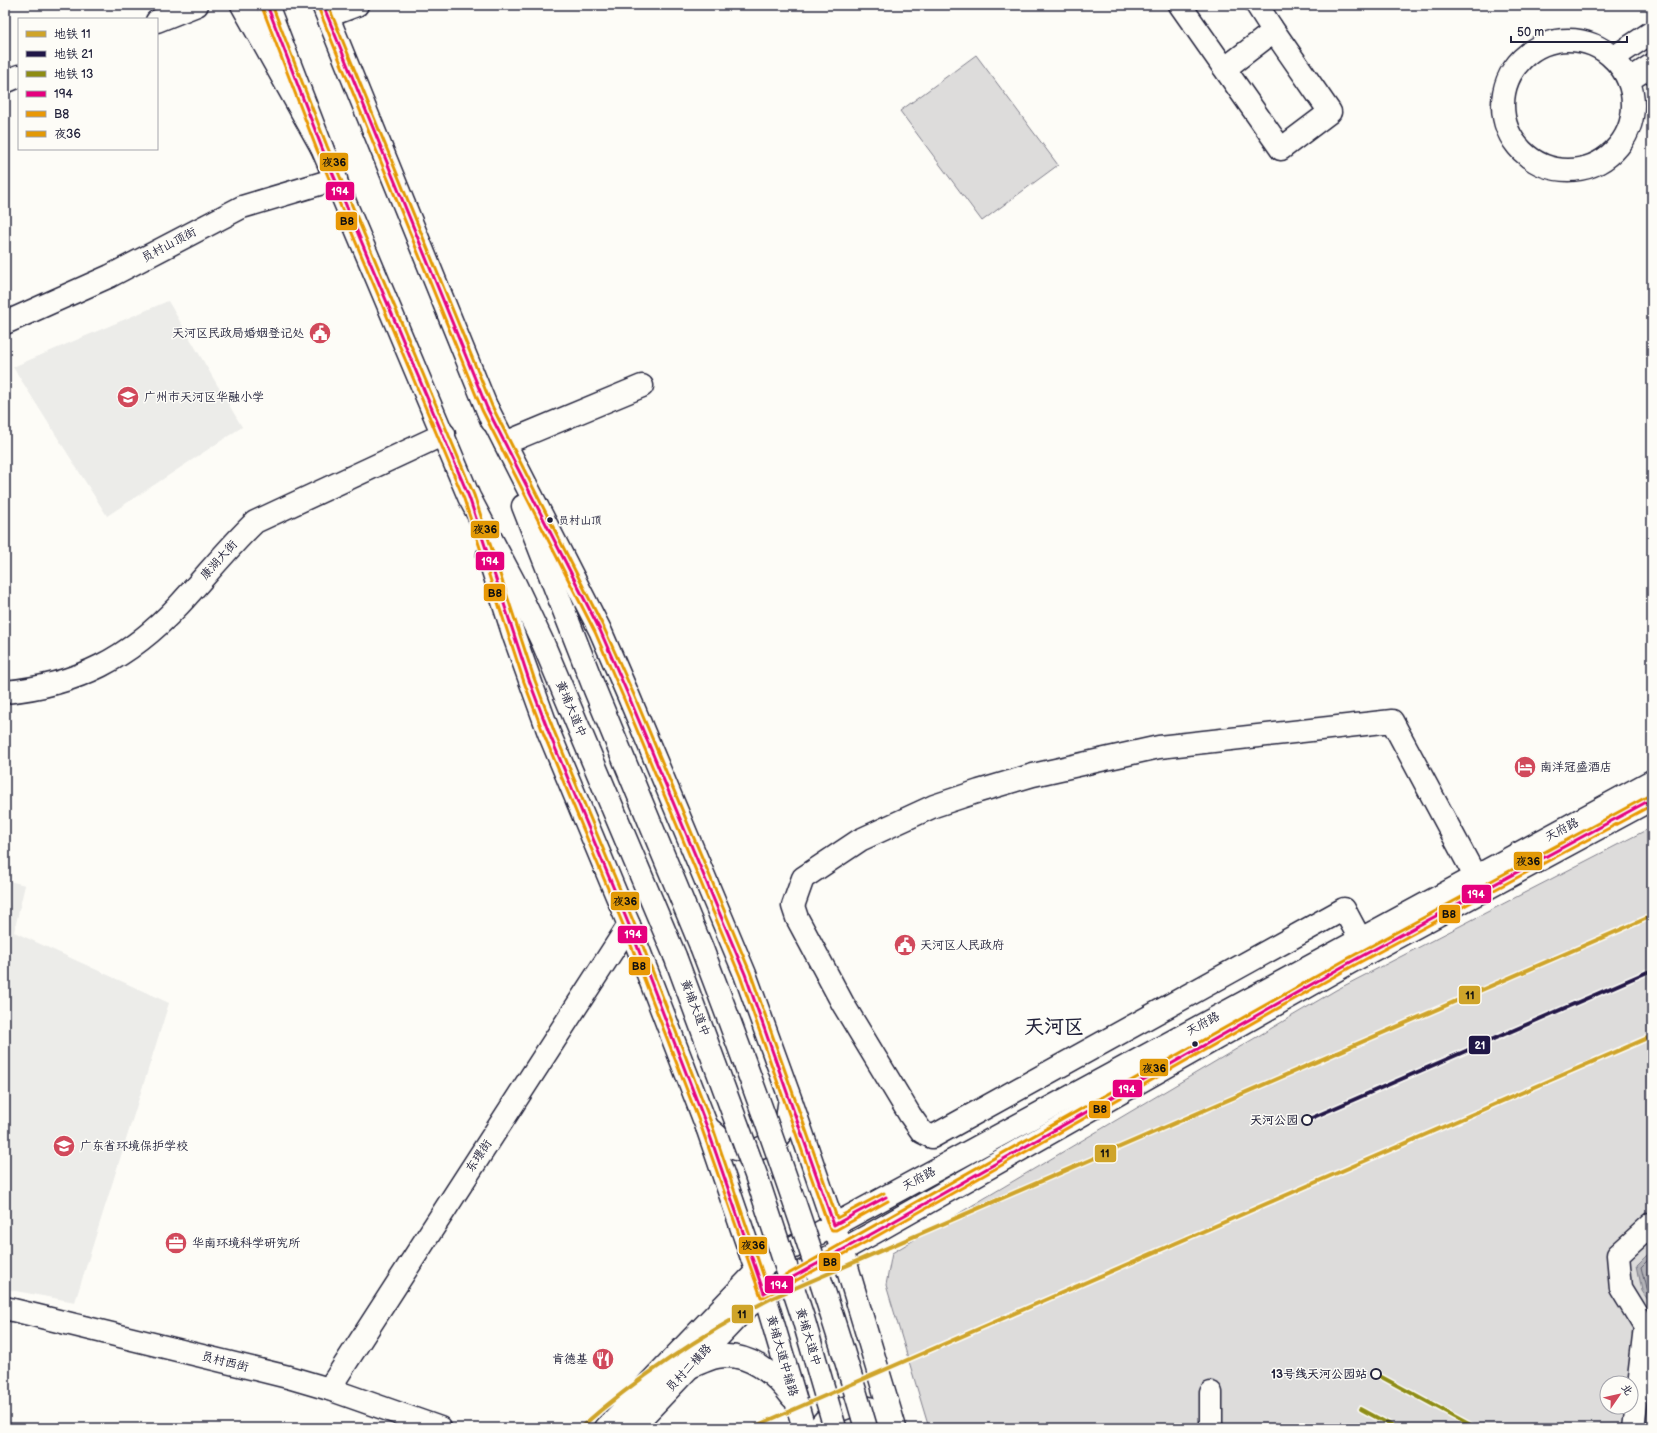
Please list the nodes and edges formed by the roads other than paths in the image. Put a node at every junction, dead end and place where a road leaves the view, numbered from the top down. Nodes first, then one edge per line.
1 (197, 5) edge
2 (235, 5) edge
3 (242, 5) edge
4 (267, 5) edge
5 (357, 5) edge
6 (1180, 5) edge
7 (1257, 5) edge
8 (326, 10) edge
9 (158, 21) edge
10 (1272, 28) junction
11 (256, 30) junction
12 (1652, 32) edge
13 (1613, 58) junction
14 (1652, 65) edge
15 (1222, 66) junction
16 (18, 76) edge
17 (1629, 80) junction
18 (5, 82) edge
19 (322, 148) junction
20 (336, 178) junction
21 (5, 323) edge
22 (642, 386) dead end
23 (487, 408) junction
24 (444, 434) junction
25 (505, 443) junction
26 (469, 497) junction
27 (5, 692) edge
28 (1652, 781) edge
29 (1652, 799) edge
30 (1479, 884) junction
31 (629, 925) junction
32 (1360, 939) junction
33 (790, 1098) junction
34 (706, 1127) junction
35 (1652, 1224) edge
36 (834, 1226) junction
37 (842, 1250) junction
38 (757, 1271) junction
39 (764, 1293) junction
40 (5, 1308) edge
41 (688, 1368) junction
42 (329, 1389) junction
43 (1211, 1393) dead end
44 (796, 1403) junction
45 (440, 1428) edge
46 (606, 1428) edge
47 (632, 1428) edge
48 (804, 1428) edge
49 (820, 1428) edge
50 (835, 1428) edge
51 (866, 1428) edge
52 (895, 1428) edge
53 (1211, 1428) edge
54 (1633, 1428) edge

1 - 9 main road
2 - 11 main road
3 - 11 main road
4 - 19 main road, 黄埔大道中
5 - 8 main road
6 - 15 main road
7 - 10 main road
8 - 23 main road
10 - 15 main road
10 - 15 main road
11 - 19 main road
12 - 13 main road
13 - 17 main road
13 - 17 main road
14 - 17 main road
16 - 18 main road
19 - 20 main road, 黄埔大道中
20 - 21 main road, 员村山顶街
20 - 24 main road, 黄埔大道中
22 - 25 main road
23 - 25 main road
23 - 51 main road, bridge
24 - 26 main road, 黄埔大道中
24 - 27 main road, 康湖大街
25 - 33 main road
26 - 31 main road, 黄埔大道中辅路
26 - 50 main road, 黄埔大道中, bridge
28 - 30 main road, 天府路
29 - 30 main road, 天府路
30 - 32 main road, 天府路
30 - 32 main road
30 - 37 main road, 天府路
31 - 34 main road, 黄埔大道中辅路
31 - 42 main road, 东璟街
32 - 36 main road, 天府路
33 - 34 main road
33 - 36 main road
34 - 38 main road, 黄埔大道中辅路
35 - 54 main road
36 - 37 main road
36 - 38 main road, 天府路
37 - 39 main road, 天府路
37 - 52 main road
38 - 39 main road, 黄埔大道中辅路
38 - 46 main road, 员村二横路
39 - 41 main road, 员村二横路
39 - 44 main road, 黄埔大道中辅路
40 - 42 main road, 员村西街
41 - 44 main road
41 - 47 main road, 员村二横路
42 - 45 main road, 员村西街
43 - 53 main road
44 - 48 main road, 黄埔大道中辅路
49 - 52 main road

